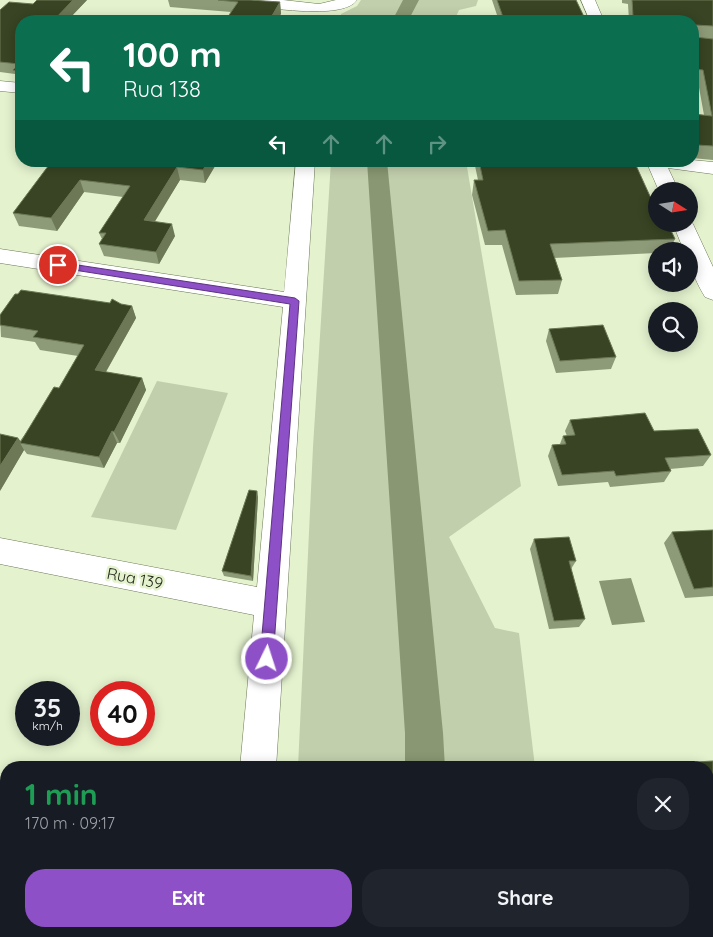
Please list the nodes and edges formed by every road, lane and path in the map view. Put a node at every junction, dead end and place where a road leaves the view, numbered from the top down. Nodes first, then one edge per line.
1 (239, 0) edge
2 (350, 0) edge
3 (588, 0) edge
4 (319, 10) edge
5 (594, 15) edge
6 (0, 86) edge
7 (15, 87) edge
8 (699, 166) edge
9 (306, 167) edge
10 (658, 167) edge
11 (713, 168) edge
12 (665, 182) edge
13 (687, 232) edge
14 (0, 256) edge
15 (713, 292) edge
16 (295, 301) junction
17 (0, 552) edge
18 (271, 604) junction
19 (259, 761) edge

1 - 4 street
2 - 4 street
3 - 5 street
6 - 7 street
8 - 11 street
9 - 16 street
10 - 12 street
13 - 15 street
14 - 16 street
16 - 18 street
17 - 18 street, Rua 139
18 - 19 street

